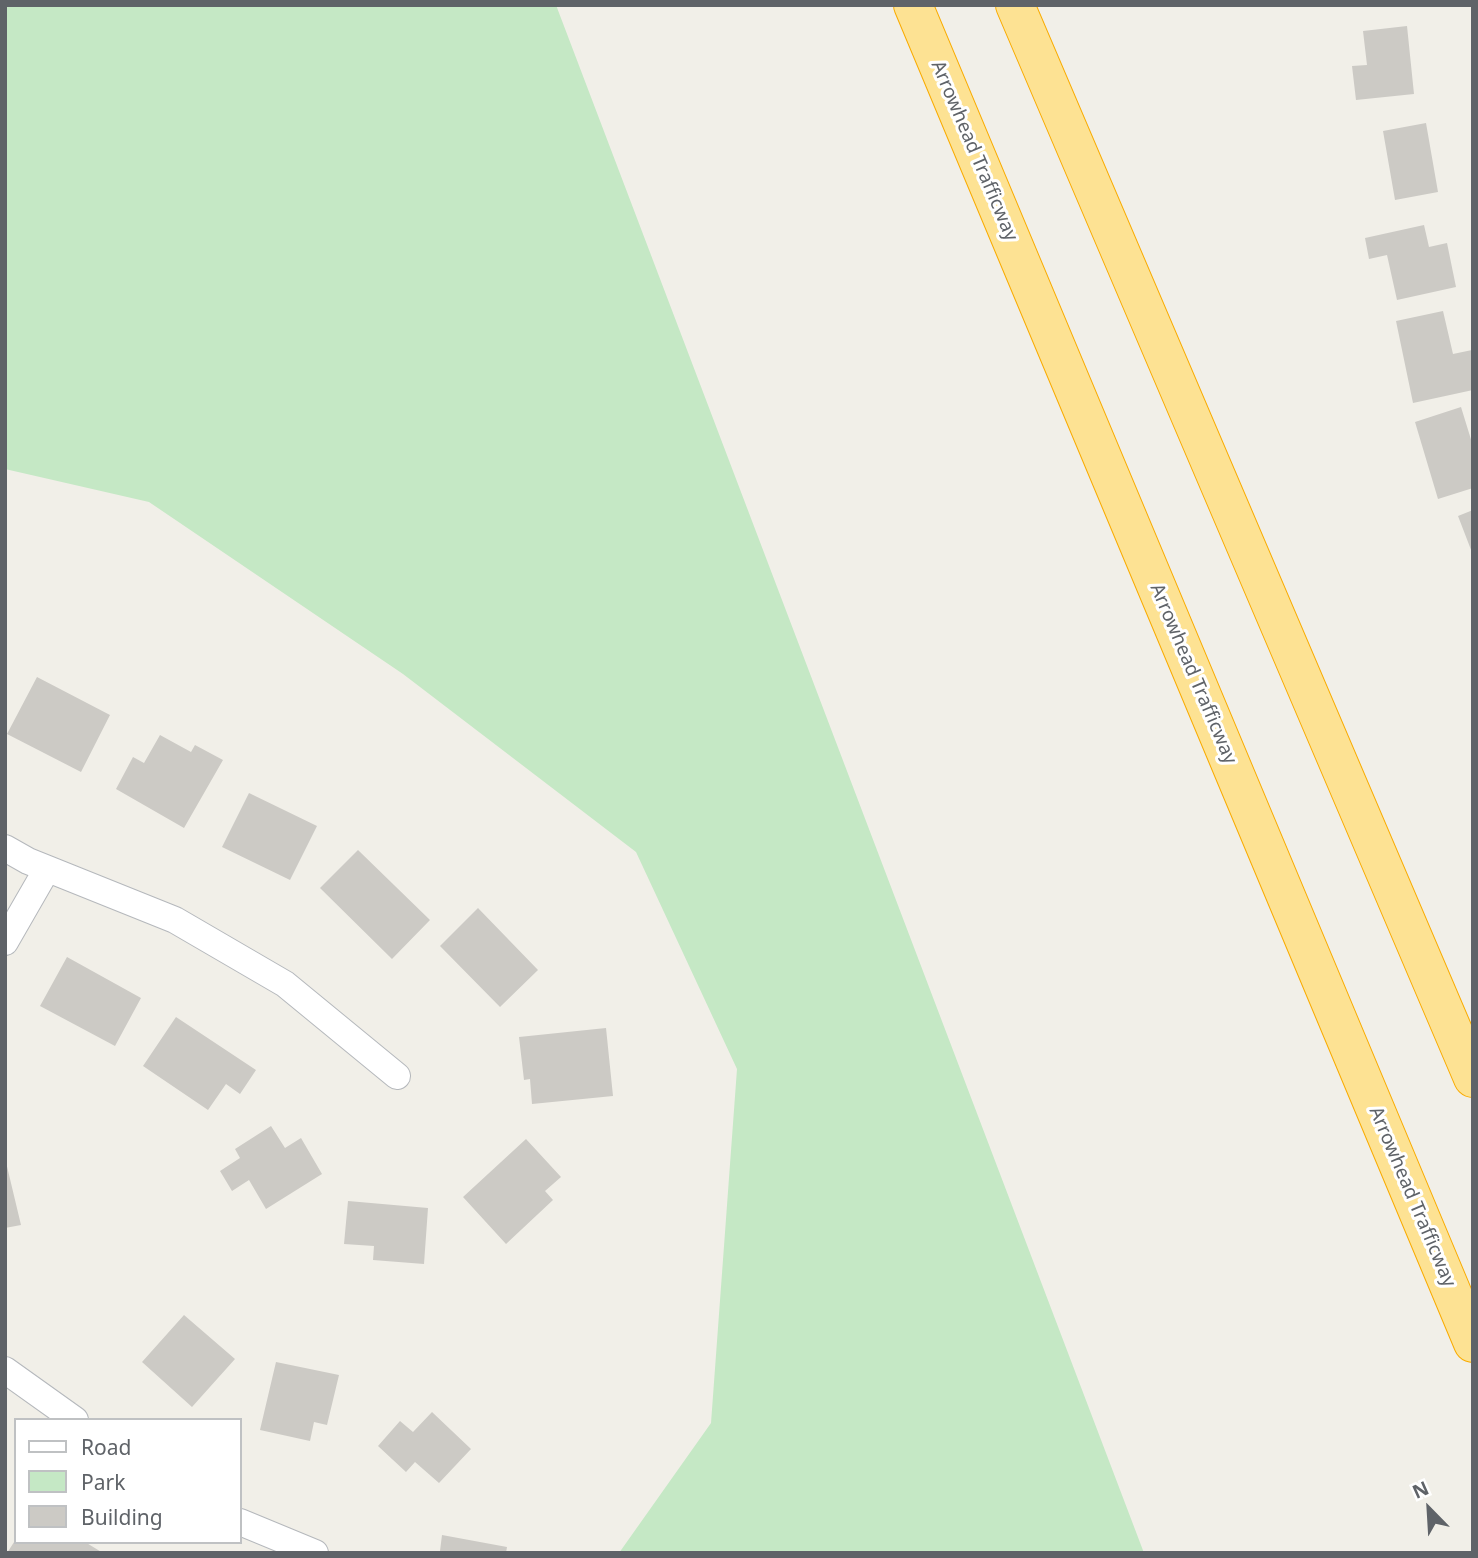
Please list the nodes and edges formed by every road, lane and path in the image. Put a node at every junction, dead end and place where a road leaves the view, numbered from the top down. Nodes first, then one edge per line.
1 (913, 5) edge
2 (1015, 5) edge
3 (5, 848) edge
4 (47, 869) junction
5 (5, 942) edge
6 (397, 1076) dead end
7 (1473, 1078) edge
8 (1473, 1343) edge
9 (5, 1370) edge
10 (72, 1418) edge
11 (242, 1523) edge
12 (315, 1553) edge

1 - 8 highway, Arrowhead Trafficway
2 - 7 highway
3 - 4 street
4 - 5 street
4 - 6 street
9 - 10 street
11 - 12 street

